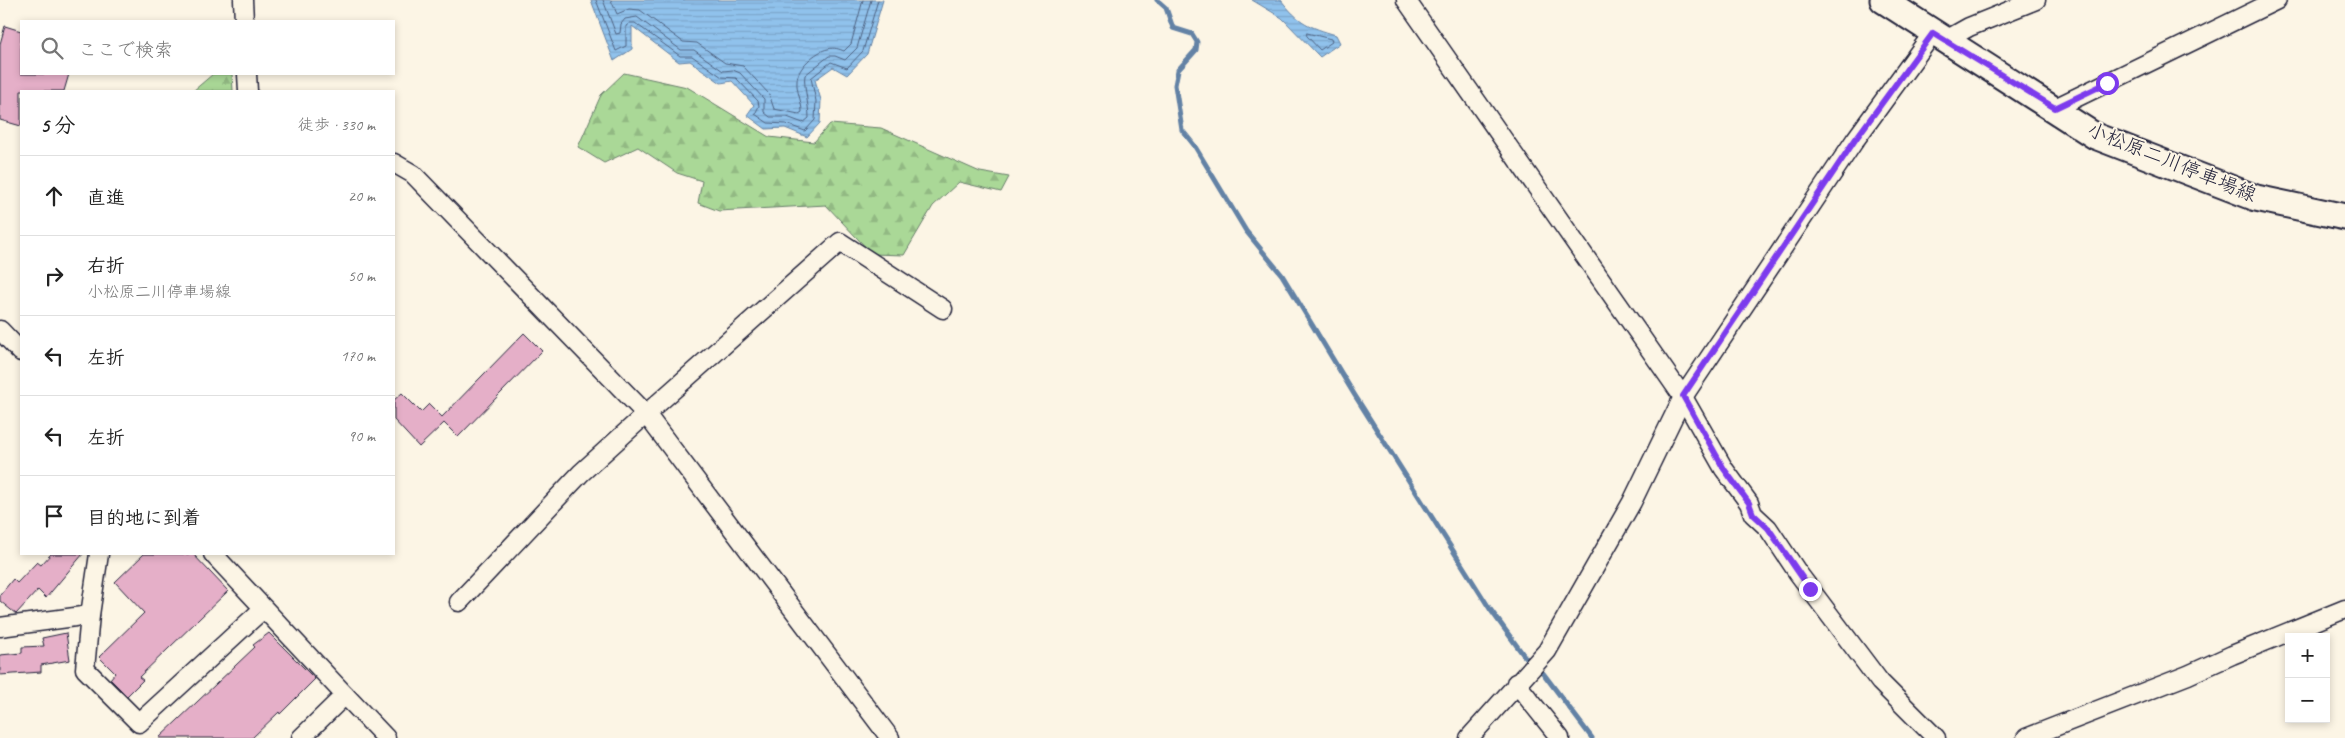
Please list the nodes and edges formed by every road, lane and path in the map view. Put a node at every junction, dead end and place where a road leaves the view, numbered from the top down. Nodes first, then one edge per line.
1 (243, 0) edge
2 (1406, 0) edge
3 (1883, 0) edge
4 (2036, 0) edge
5 (2277, 0) edge
6 (244, 20) edge
7 (1939, 37) junction
8 (247, 75) edge
9 (248, 90) edge
10 (2055, 108) junction
11 (395, 164) edge
12 (2345, 216) edge
13 (943, 310) dead end
14 (0, 330) edge
15 (20, 351) edge
16 (1683, 396) junction
17 (646, 414) junction
18 (99, 555) edge
19 (214, 555) edge
20 (459, 602) dead end
21 (263, 609) junction
22 (2345, 609) edge
23 (90, 615) junction
24 (0, 627) edge
25 (1520, 679) junction
26 (345, 696) junction
27 (301, 738) edge
28 (386, 738) edge
29 (890, 738) edge
30 (1469, 738) edge
31 (1560, 738) edge
32 (1936, 738) edge
33 (2026, 738) edge

1 - 6 street
2 - 16 street
3 - 7 main road, 小松原二川停車場線
4 - 7 street
5 - 10 street
7 - 10 main road, 小松原二川停車場線
7 - 16 street
8 - 9 street
10 - 12 main road, 小松原二川停車場線
11 - 17 street
13 - 17 street
14 - 15 street
16 - 25 street
16 - 32 street
17 - 20 street
17 - 29 street
18 - 23 street
19 - 21 street
21 - 23 street
21 - 26 street
22 - 33 street
23 - 24 street
25 - 30 street
25 - 31 street
26 - 27 street
26 - 28 street

